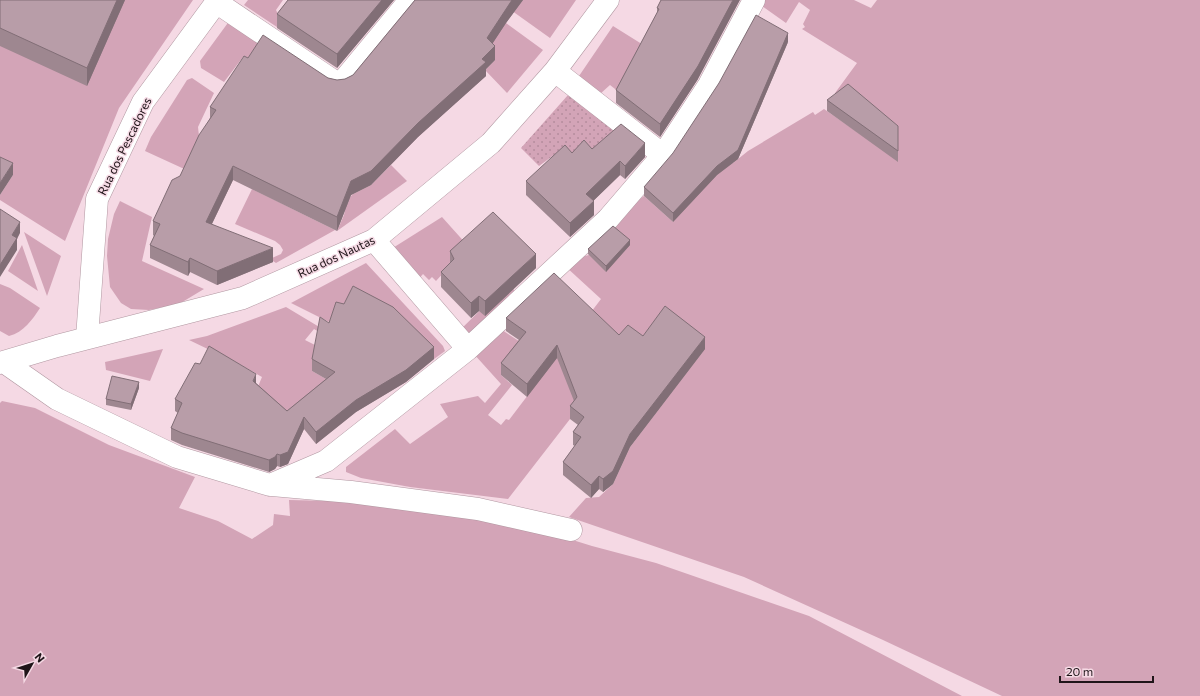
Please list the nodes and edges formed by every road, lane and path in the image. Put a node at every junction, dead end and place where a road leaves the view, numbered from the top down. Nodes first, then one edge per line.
1 (410, 0) edge
2 (608, 0) edge
3 (754, 0) edge
4 (217, 1) edge
5 (555, 71) junction
6 (663, 155) junction
7 (374, 240) junction
8 (87, 338) junction
9 (468, 349) junction
10 (2, 362) edge
11 (270, 485) junction
12 (571, 530) dead end

1 - 4 street
2 - 5 street, Rua dos Nautas
3 - 6 street
4 - 8 street, Rua dos Pescadores
5 - 6 street
5 - 7 street, Rua dos Nautas
6 - 9 street
7 - 8 street, Rua dos Nautas
7 - 9 street
8 - 10 street, Rua dos Nautas
9 - 11 street
10 - 11 street
11 - 12 street

